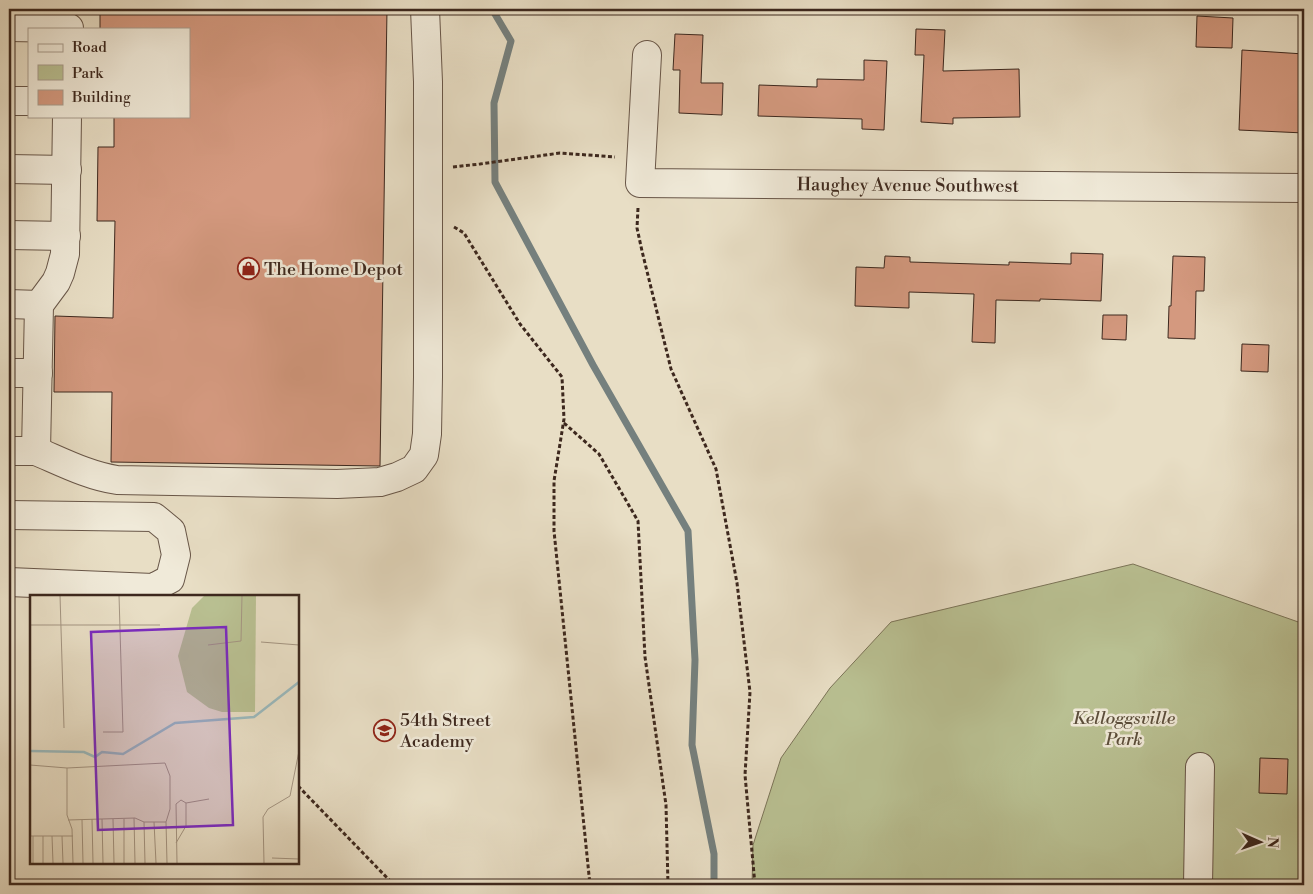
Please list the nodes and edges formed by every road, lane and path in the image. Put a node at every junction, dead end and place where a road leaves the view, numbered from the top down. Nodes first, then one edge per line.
1 (425, 9) edge
2 (69, 22) edge
3 (9, 27) edge
4 (647, 55) dead end
5 (9, 101) edge
6 (28, 101) edge
7 (67, 118) edge
8 (480, 164) dead end
9 (9, 169) edge
10 (67, 170) junction
11 (640, 171) junction
12 (1304, 188) edge
13 (428, 214) junction
14 (9, 235) edge
15 (66, 236) junction
16 (9, 304) edge
17 (39, 304) junction
18 (9, 373) edge
19 (38, 373) junction
20 (563, 423) junction
21 (9, 451) edge
22 (36, 451) junction
23 (9, 515) edge
24 (9, 582) edge
25 (154, 592) edge
26 (1200, 767) dead end
27 (299, 787) edge
28 (394, 885) edge
29 (590, 885) edge
30 (668, 885) edge
31 (756, 885) edge
32 (1198, 885) edge

1 - 13 street
2 - 3 street
4 - 11 street
5 - 6 street
7 - 10 street
8 - 11 path
9 - 10 street
10 - 15 street
11 - 12 street, Haughey Avenue Southwest
11 - 31 path
13 - 20 path
13 - 22 street
14 - 15 street
15 - 17 street
16 - 17 street
17 - 19 street
18 - 19 street
19 - 22 street
20 - 29 path
20 - 30 path
21 - 22 street
23 - 25 street
24 - 25 street
26 - 32 street
27 - 28 path

